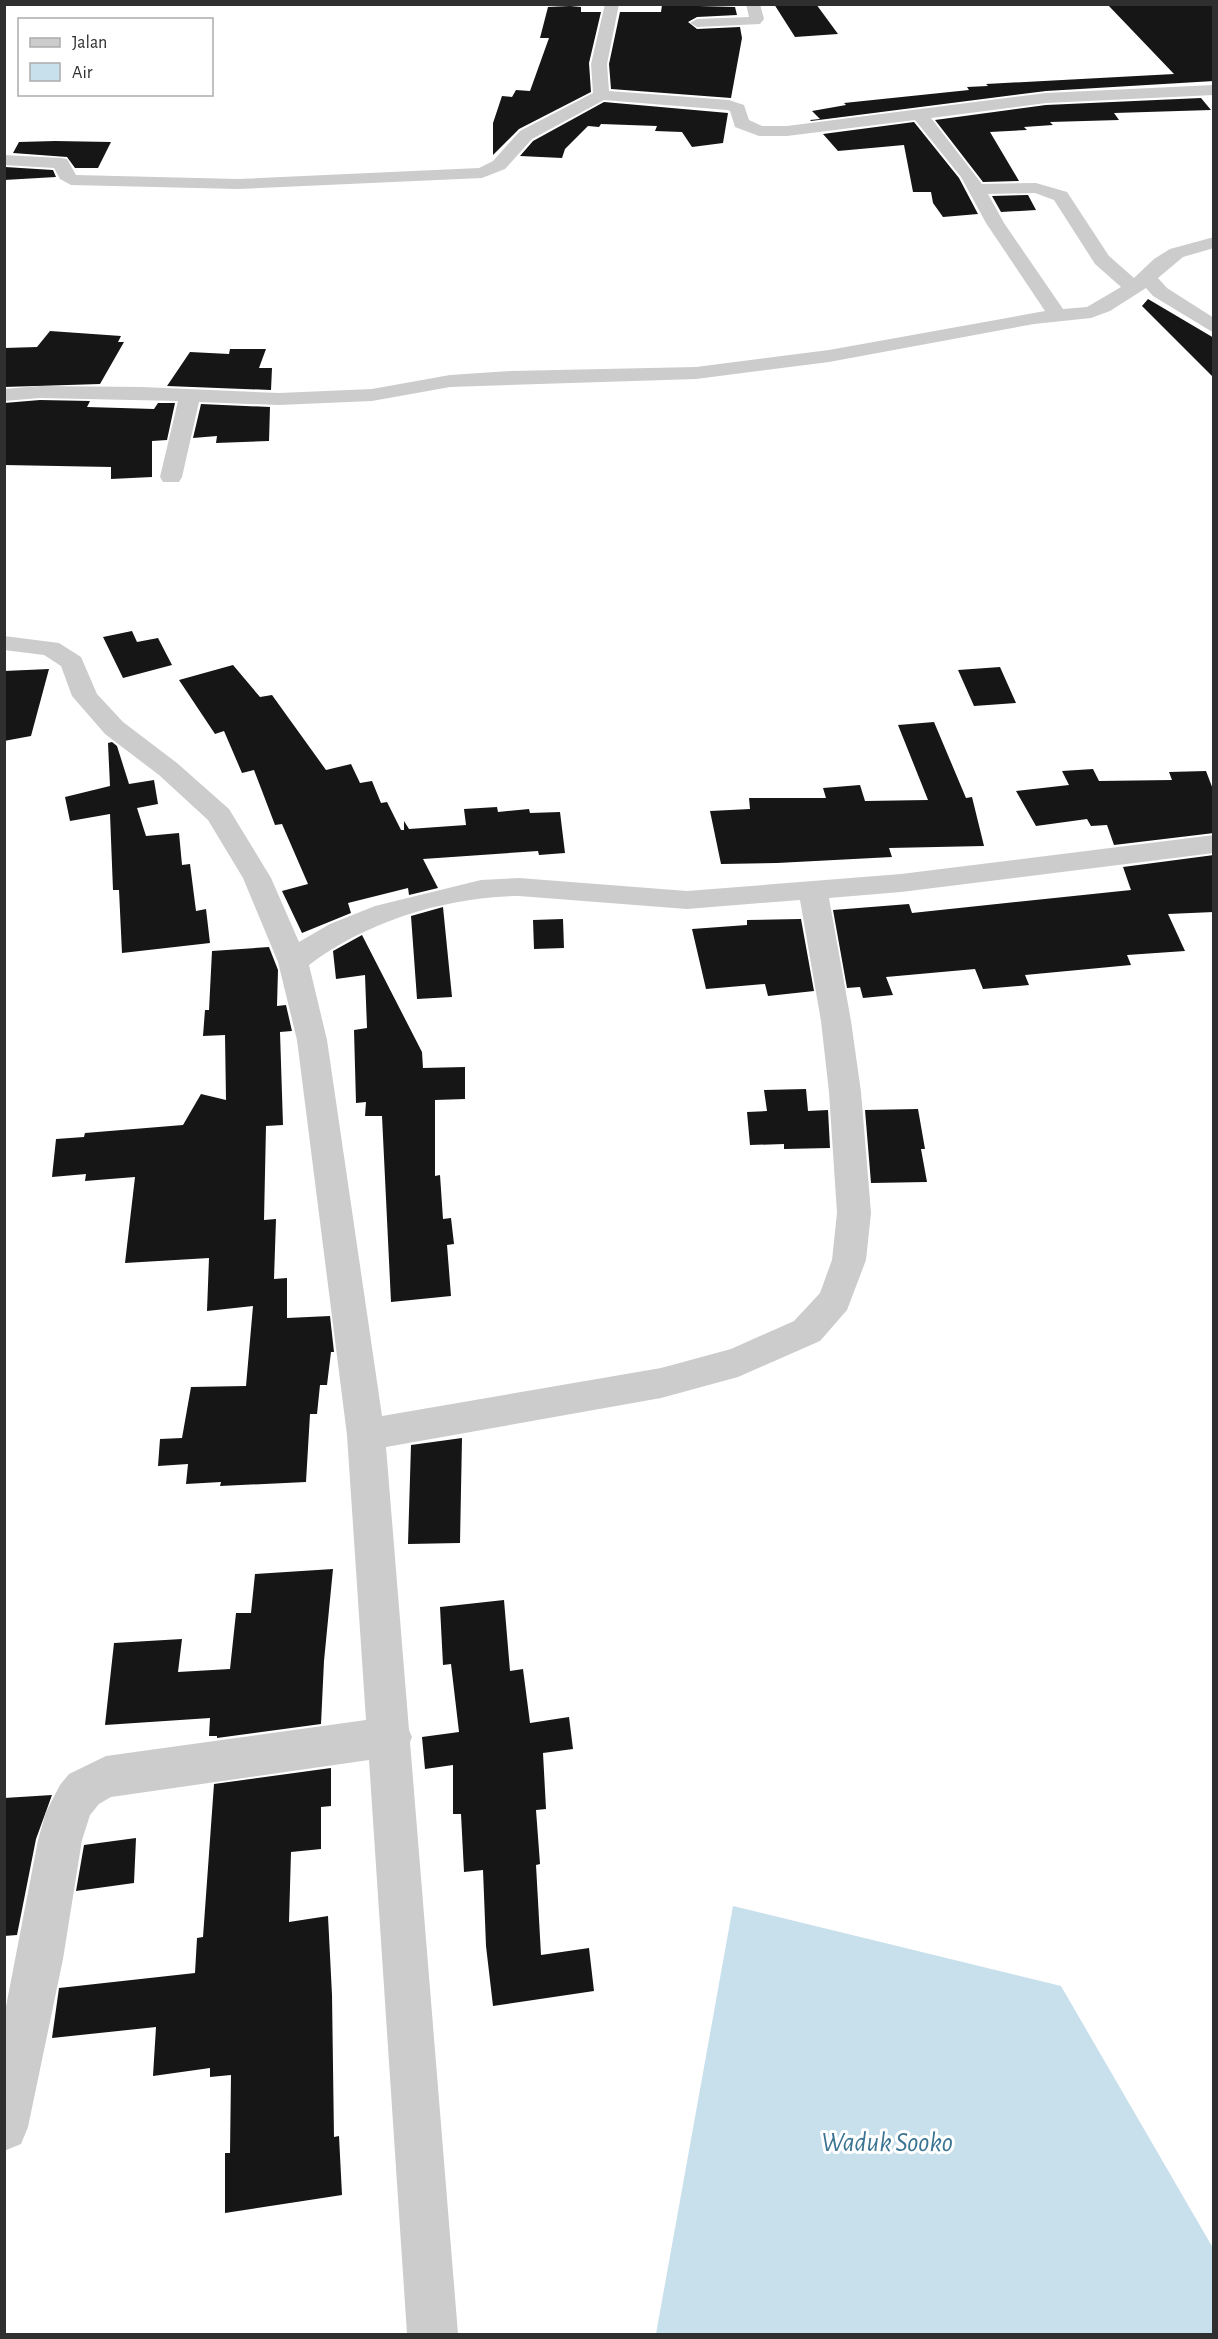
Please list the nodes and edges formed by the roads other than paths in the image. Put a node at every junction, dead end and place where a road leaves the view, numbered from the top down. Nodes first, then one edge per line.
1 (612, 4) edge
2 (753, 4) edge
3 (697, 23) dead end
4 (1214, 90) edge
5 (602, 95) junction
6 (920, 114) junction
7 (4, 160) edge
8 (978, 189) junction
9 (1214, 242) edge
10 (1141, 282) junction
11 (1057, 315) junction
12 (1214, 327) edge
13 (190, 394) junction
14 (4, 395) edge
15 (171, 477) dead end
16 (4, 643) edge
17 (1214, 844) edge
18 (813, 891) junction
19 (293, 962) junction
20 (366, 1435) junction
21 (390, 1737) junction
22 (4, 2127) edge
23 (433, 2334) edge

1 - 5 street
2 - 3 street
4 - 6 street
5 - 6 street
5 - 7 street
6 - 8 street
8 - 10 street
8 - 11 street
9 - 10 street
10 - 11 street
10 - 12 street
11 - 13 street
13 - 14 street
13 - 15 street
16 - 19 street
17 - 18 street
18 - 19 street
18 - 20 street
19 - 20 street
20 - 21 street
21 - 22 street
21 - 23 street

